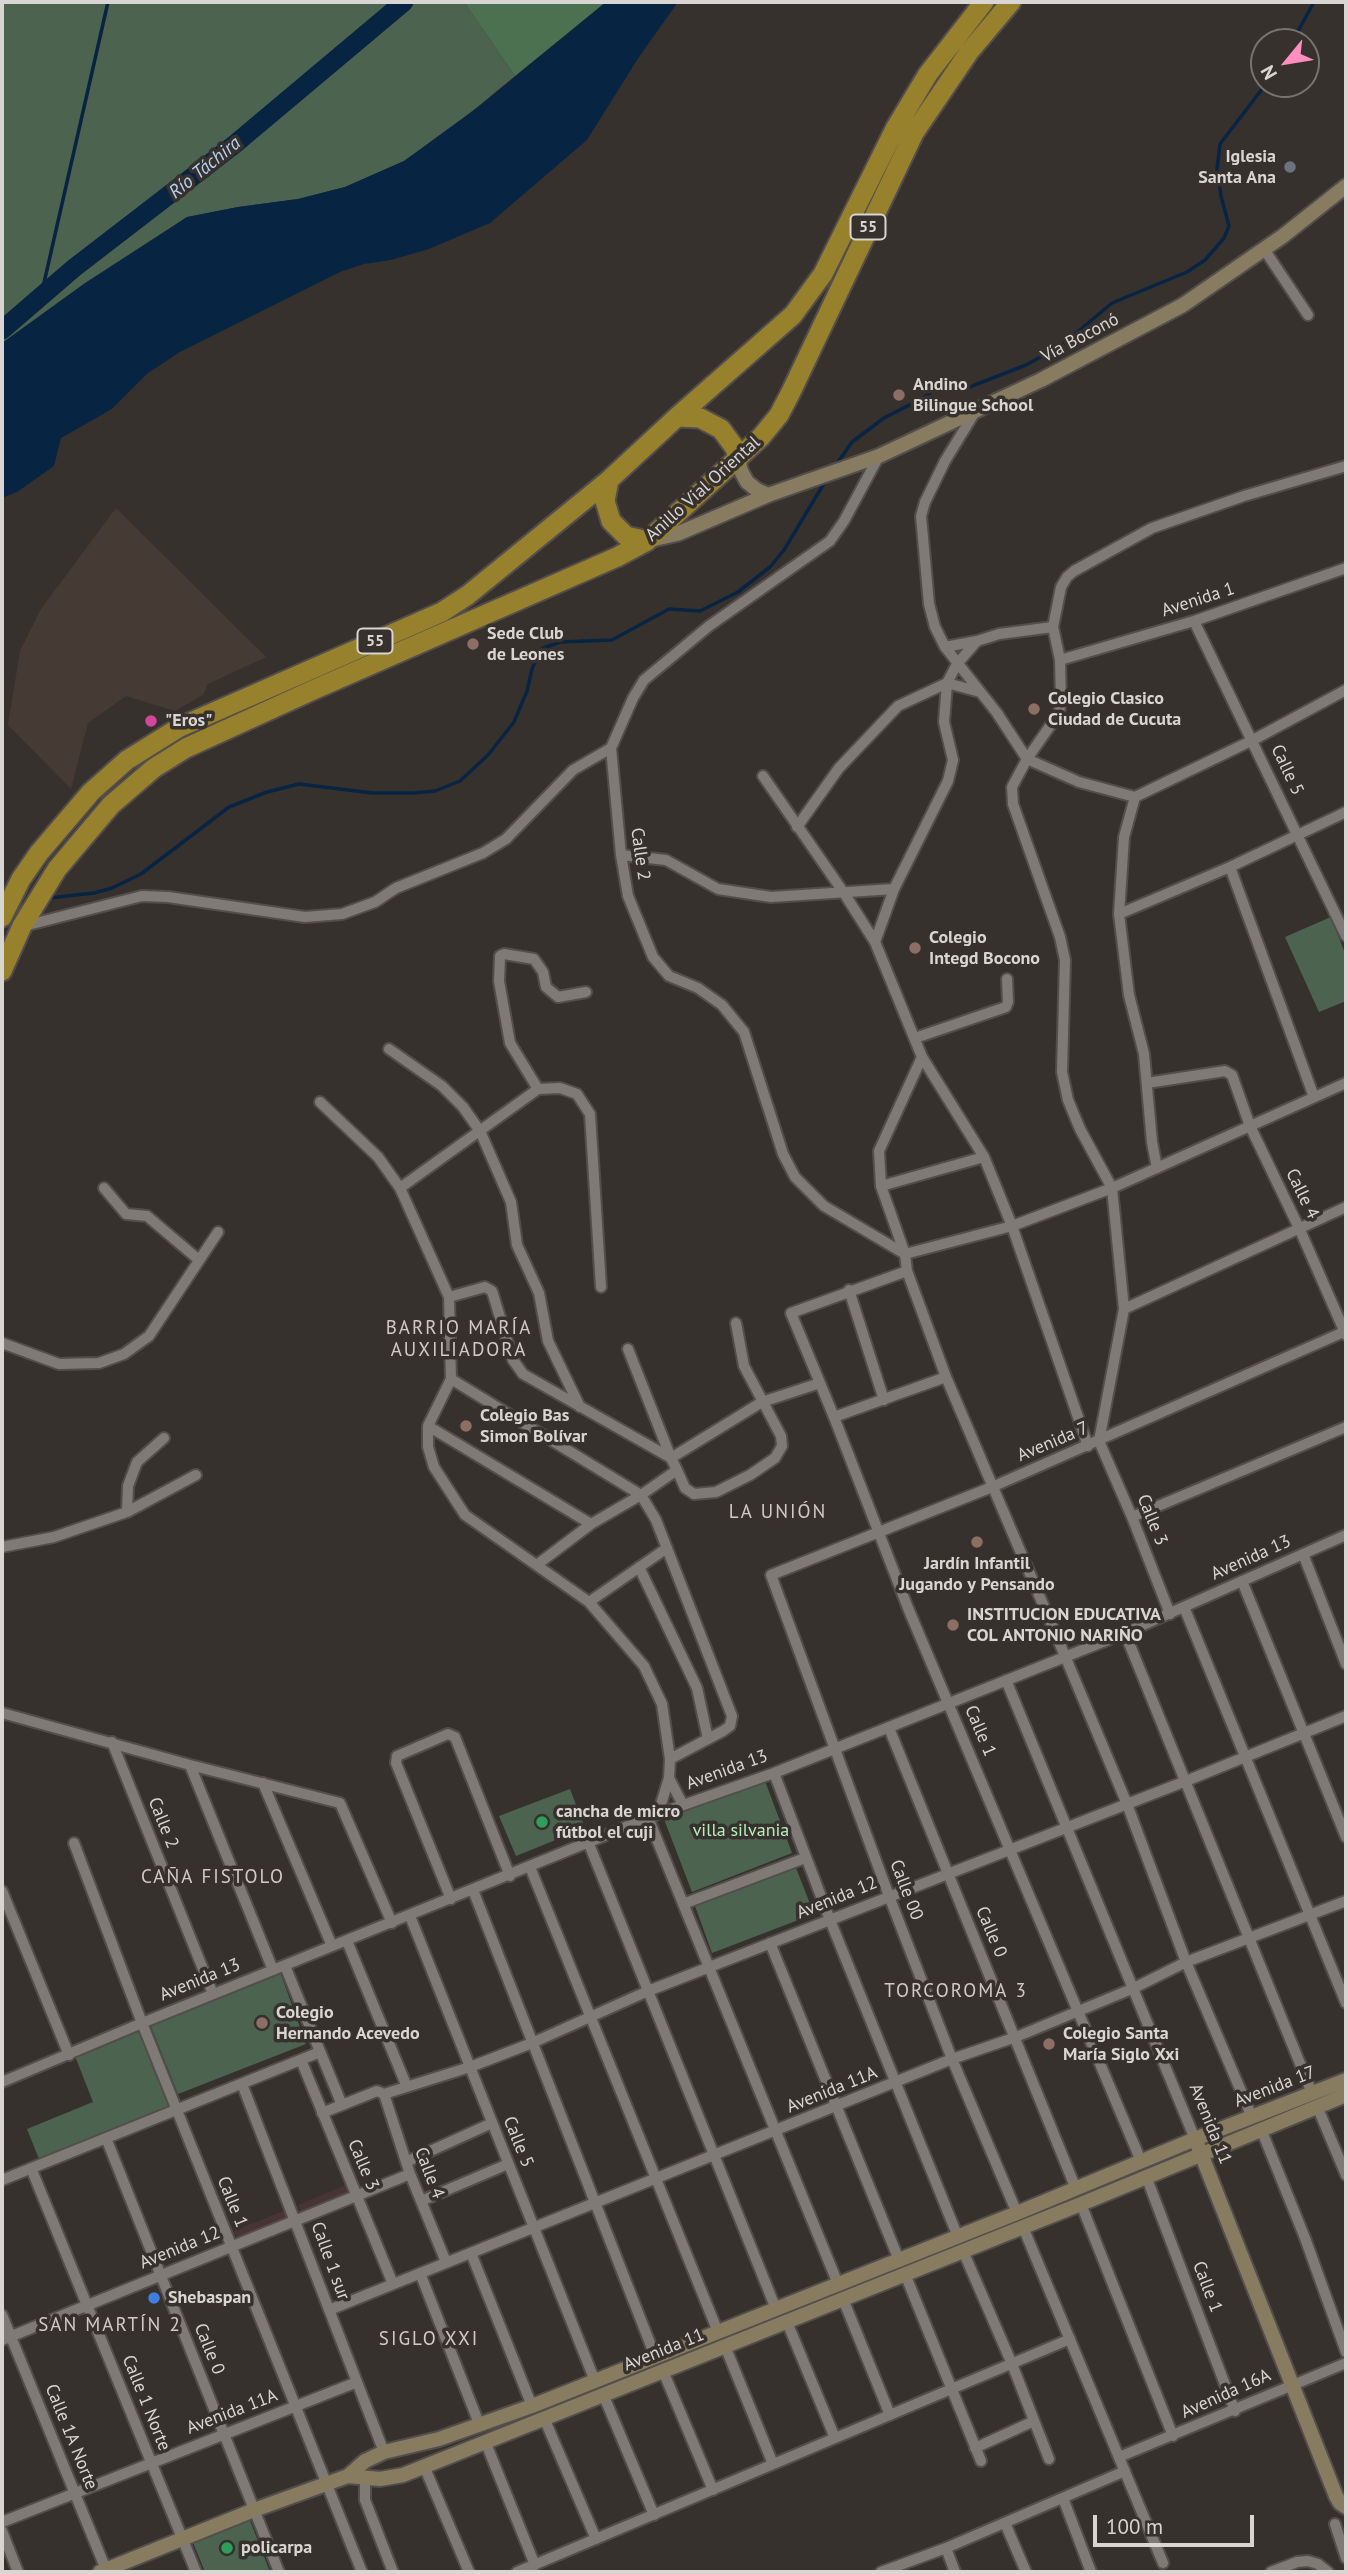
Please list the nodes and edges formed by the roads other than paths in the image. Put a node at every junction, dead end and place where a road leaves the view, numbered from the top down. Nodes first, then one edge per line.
1 (984, 2) edge
2 (1011, 2) edge
3 (1346, 186) edge
4 (1265, 248) junction
5 (1308, 315) dead end
6 (975, 412) junction
7 (677, 417) junction
8 (879, 456) junction
9 (738, 459) junction
10 (1346, 466) edge
11 (609, 480) junction
12 (768, 495) junction
13 (647, 541) junction
14 (1346, 568) edge
15 (1194, 621) junction
16 (1053, 627) junction
17 (977, 642) junction
18 (945, 647) junction
19 (1060, 660) junction
20 (957, 664) junction
21 (947, 682) junction
22 (1346, 690) edge
23 (980, 692) junction
24 (1253, 740) junction
25 (611, 748) junction
26 (1027, 759) junction
27 (763, 776) dead end
28 (1135, 797) junction
29 (1346, 813) edge
30 (797, 827) junction
31 (1298, 835) junction
32 (621, 855) junction
33 (1230, 867) junction
34 (894, 889) junction
35 (844, 893) junction
36 (1119, 914) junction
37 (2, 917) edge
38 (22, 926) junction
39 (1346, 936) edge
40 (875, 942) junction
41 (2, 971) edge
42 (1007, 979) dead end
43 (586, 992) dead end
44 (915, 1038) junction
45 (389, 1049) dead end
46 (922, 1057) junction
47 (1147, 1083) junction
48 (1346, 1083) edge
49 (538, 1089) junction
50 (1314, 1097) junction
51 (320, 1102) dead end
52 (1250, 1126) junction
53 (480, 1131) junction
54 (984, 1157) junction
55 (1157, 1168) junction
56 (881, 1186) junction
57 (104, 1188) dead end
58 (400, 1188) junction
59 (1112, 1188) junction
60 (1346, 1207) edge
61 (1012, 1226) junction
62 (1300, 1230) junction
63 (218, 1232) dead end
64 (905, 1254) junction
65 (199, 1260) junction
66 (907, 1271) junction
67 (601, 1287) dead end
68 (849, 1290) junction
69 (449, 1297) junction
70 (1124, 1309) junction
71 (736, 1323) dead end
72 (1346, 1333) edge
73 (2, 1343) edge
74 (628, 1349) dead end
75 (946, 1377) junction
76 (451, 1379) junction
77 (820, 1383) junction
78 (884, 1400) junction
79 (762, 1402) junction
80 (580, 1407) junction
81 (834, 1417) junction
82 (428, 1426) junction
83 (1346, 1427) edge
84 (164, 1438) dead end
85 (1099, 1441) junction
86 (1088, 1446) junction
87 (671, 1458) junction
88 (677, 1470) junction
89 (195, 1475) dead end
90 (992, 1488) junction
91 (641, 1495) junction
92 (127, 1512) junction
93 (1132, 1517) junction
94 (591, 1524) junction
95 (880, 1532) junction
96 (1346, 1535) edge
97 (2, 1548) edge
98 (667, 1548) junction
99 (1303, 1554) junction
100 (538, 1564) junction
101 (639, 1567) junction
102 (771, 1575) joint
103 (1242, 1581) junction
104 (589, 1602) junction
105 (1184, 1607) junction
106 (1170, 1614) junction
107 (1125, 1633) junction
108 (1065, 1656) junction
109 (1346, 1664) edge
110 (1006, 1680) junction
111 (948, 1703) junction
112 (2, 1713) edge
113 (1346, 1716) edge
114 (889, 1728) junction
115 (1305, 1732) junction
116 (708, 1739) junction
117 (112, 1742) junction
118 (835, 1747) junction
119 (1246, 1756) junction
120 (670, 1759) junction
121 (190, 1765) junction
122 (774, 1773) junction
123 (669, 1778) junction
124 (1186, 1781) junction
125 (263, 1783) junction
126 (1126, 1804) junction
127 (682, 1805) junction
128 (654, 1817) junction
129 (1066, 1827) junction
130 (1346, 1837) edge
131 (74, 1843) dead end
132 (589, 1844) junction
133 (1011, 1848) junction
134 (805, 1858) junction
135 (530, 1867) junction
136 (947, 1873) junction
137 (510, 1876) junction
138 (473, 1890) junction
139 (2, 1891) edge
140 (889, 1896) junction
141 (451, 1899) junction
142 (1346, 1902) edge
143 (683, 1904) junction
144 (1309, 1915) junction
145 (410, 1916) junction
146 (830, 1920) junction
147 (392, 1923) junction
148 (1249, 1938) junction
149 (347, 1941) junction
150 (770, 1943) junction
151 (332, 1947) junction
152 (1186, 1962) junction
153 (285, 1966) junction
154 (709, 1967) junction
155 (273, 1970) junction
156 (1134, 1988) junction
157 (648, 1991) junction
158 (213, 1994) junction
159 (1346, 2003) edge
160 (1078, 2011) junction
161 (592, 2018) junction
162 (142, 2023) junction
163 (1016, 2037) junction
164 (532, 2043) junction
165 (320, 2052) junction
166 (69, 2055) junction
167 (952, 2059) junction
168 (301, 2060) junction
169 (470, 2067) junction
170 (1346, 2080) edge
171 (2, 2082) edge
172 (897, 2082) junction
173 (242, 2084) junction
174 (407, 2087) junction
175 (384, 2094) junction
176 (1346, 2095) edge
177 (1315, 2100) junction
178 (342, 2105) junction
179 (836, 2108) junction
180 (177, 2110) junction
181 (322, 2113) junction
182 (492, 2123) junction
183 (1256, 2123) junction
184 (777, 2132) junction
185 (106, 2138) junction
186 (1195, 2138) junction
187 (1200, 2154) junction
188 (715, 2156) junction
189 (1141, 2161) junction
190 (508, 2164) junction
191 (31, 2168) junction
192 (408, 2168) junction
193 (1346, 2175) edge
194 (1146, 2176) junction
195 (2, 2180) edge
196 (657, 2180) junction
197 (1076, 2189) junction
198 (357, 2195) junction
199 (421, 2201) junction
200 (596, 2204) junction
201 (1081, 2204) junction
202 (296, 2220) junction
203 (1020, 2220) junction
204 (534, 2228) junction
205 (961, 2244) junction
206 (231, 2246) junction
207 (471, 2253) junction
208 (899, 2260) junction
209 (446, 2262) junction
210 (420, 2273) junction
211 (905, 2274) junction
212 (160, 2275) junction
213 (393, 2284) junction
214 (838, 2284) junction
215 (843, 2299) junction
216 (87, 2305) junction
217 (776, 2309) junction
218 (330, 2310) junction
219 (2, 2315) edge
220 (787, 2322) junction
221 (718, 2332) junction
222 (6, 2338) edge
223 (1070, 2339) junction
224 (725, 2346) junction
225 (1346, 2352) edge
226 (655, 2356) junction
227 (1346, 2363) edge
228 (1012, 2364) junction
229 (663, 2371) junction
230 (595, 2381) junction
231 (358, 2382) junction
232 (1292, 2385) junction
233 (953, 2389) junction
234 (603, 2394) junction
235 (296, 2406) junction
236 (532, 2406) junction
237 (1235, 2411) junction
238 (890, 2415) junction
239 (544, 2418) junction
240 (1034, 2421) junction
241 (224, 2434) junction
242 (483, 2434) junction
243 (1173, 2436) junction
244 (835, 2438) junction
245 (975, 2448) junction
246 (384, 2452) junction
247 (1119, 2458) junction
248 (1049, 2459) dead end
249 (981, 2461) dead end
250 (152, 2463) junction
251 (773, 2464) junction
252 (424, 2466) junction
253 (1125, 2471) junction
254 (348, 2476) junction
255 (365, 2478) junction
256 (326, 2484) junction
257 (713, 2490) junction
258 (75, 2493) junction
259 (1063, 2498) junction
260 (1345, 2506) edge
261 (254, 2510) junction
262 (654, 2515) junction
263 (2, 2522) edge
264 (1005, 2523) junction
265 (1335, 2525) dead end
266 (2, 2531) edge
267 (183, 2539) junction
268 (596, 2539) junction
269 (946, 2548) junction
270 (1346, 2558) edge
271 (1163, 2563) dead end
272 (535, 2565) junction
273 (1299, 2567) edge
274 (104, 2571) edge
275 (885, 2571) edge
276 (18, 2572) edge
277 (197, 2572) edge
278 (279, 2572) edge
279 (362, 2572) edge
280 (393, 2572) edge
281 (469, 2572) edge
282 (517, 2572) edge
283 (955, 2572) edge
284 (1026, 2572) edge
285 (1091, 2572) edge
286 (1270, 2572) edge
287 (1328, 2572) edge

1 - 7 highway, 55
2 - 9 highway, Anillo Vial Oriental / 55
3 - 4 street, Vía Boconó
4 - 5 street
4 - 6 street, Vía Boconó
6 - 8 street, Vía Boconó
6 - 18 street
7 - 9 highway
7 - 11 highway, 55
8 - 12 street, Vía Boconó
8 - 25 street, Calle 2
9 - 12 street
9 - 13 highway, Anillo Vial Oriental / 55
10 - 16 street
11 - 13 highway
11 - 37 highway, 55
12 - 13 street, Vía Boconó
13 - 38 highway, Anillo Vial Oriental / 55
14 - 15 street, Avenida 1
15 - 19 street, Avenida 1
15 - 24 street, Calle 5
16 - 17 street
16 - 19 street
17 - 18 street
17 - 20 street
18 - 20 street
19 - 26 street
20 - 21 street
20 - 23 street
21 - 23 street
21 - 30 street
21 - 34 street
22 - 24 street
23 - 26 street
24 - 28 street
24 - 31 street, Calle 5
25 - 32 street, Calle 2
25 - 38 street
26 - 28 street
26 - 59 street
27 - 30 street
28 - 36 street
29 - 31 street
30 - 35 street
31 - 33 street
31 - 39 street, Calle 5
32 - 35 street
32 - 64 street, Calle 2
33 - 36 street
33 - 50 street
34 - 35 street
34 - 40 street
35 - 40 street
36 - 47 street
38 - 41 highway, Anillo Vial Oriental / 55
40 - 44 street
42 - 44 street
43 - 49 street
44 - 46 street
45 - 53 street
46 - 54 street
46 - 56 street
47 - 52 street, Calle 4
47 - 55 street
48 - 50 street
49 - 53 street
49 - 67 street
50 - 52 street
51 - 58 street
52 - 55 street
52 - 62 street, Calle 4
53 - 58 street
53 - 80 street
54 - 56 street
54 - 61 street
55 - 59 street
56 - 64 street
57 - 65 street
58 - 69 street
59 - 61 street
59 - 70 street
60 - 62 street
61 - 64 street
61 - 86 street
62 - 70 street
62 - 72 street, Calle 4
63 - 65 street
64 - 66 street
65 - 73 street
66 - 68 street
66 - 75 street
68 - 77 street, Calle 1
68 - 78 street
69 - 76 street
69 - 80 street
70 - 85 street
71 - 79 street
72 - 85 street, Avenida 7
74 - 87 street
75 - 78 street
75 - 90 street
76 - 82 street
76 - 91 street
77 - 79 street
77 - 81 street, Calle 1
78 - 81 street
79 - 87 street
79 - 88 street
80 - 87 street
81 - 95 street, Calle 1
82 - 94 street
82 - 100 street
83 - 93 street
84 - 92 street
85 - 86 street, Avenida 7
85 - 93 street, Calle 3
86 - 90 street, Avenida 7
87 - 88 street
88 - 91 street
89 - 92 street
90 - 95 street, Avenida 7
90 - 108 street
91 - 94 street
91 - 98 street
92 - 97 street
93 - 106 street, Calle 3
94 - 100 street
95 - 102 street, Avenida 7
95 - 111 street, Calle 1
96 - 99 street, Avenida 13
98 - 101 street
98 - 116 street
99 - 103 street, Avenida 13
99 - 109 street
100 - 104 street
101 - 104 street
101 - 116 street
102 - 118 street, Calle 00
103 - 105 street, Avenida 13
103 - 115 street
104 - 120 street
105 - 106 street, Avenida 13
105 - 119 street
106 - 107 street, Avenida 13
107 - 108 street, Avenida 13
107 - 124 street
108 - 110 street, Avenida 13
108 - 126 street
110 - 111 street, Avenida 13
110 - 129 street, Avenida 11
111 - 114 street, Avenida 13
111 - 133 street, Calle 1
112 - 117 street
113 - 115 street, Avenida 12
114 - 118 street, Avenida 13
114 - 136 street, Calle 0
115 - 119 street, Avenida 12
115 - 130 street
116 - 120 street
117 - 121 street
117 - 158 street, Calle 2
118 - 122 street, Avenida 13
118 - 140 street, Calle 00
119 - 124 street, Avenida 12
119 - 144 street
120 - 123 street
121 - 125 street
121 - 155 street
122 - 127 street, Avenida 13
122 - 134 street
123 - 127 street
123 - 128 street
124 - 126 street, Avenida 12
124 - 148 street
125 - 147 street
125 - 151 street
126 - 129 street, Avenida 12
126 - 152 street
127 - 128 street, Avenida 13
128 - 132 street, Avenida 13
128 - 143 street
129 - 133 street, Avenida 12
129 - 156 street, Avenida 11
131 - 162 street, Calle 1
132 - 135 street, Avenida 13
132 - 157 street
133 - 136 street, Avenida 12
133 - 160 street, Calle 1
134 - 143 street
134 - 146 street
135 - 137 street, Avenida 13
135 - 161 street
136 - 140 street, Avenida 12
136 - 163 street, Calle 0
137 - 138 street, Avenida 13
137 - 141 street
138 - 141 street, Avenida 13
138 - 164 street
139 - 166 street
140 - 146 street, Avenida 12
140 - 167 street, Calle 00
141 - 145 street, Avenida 13
142 - 144 street, Avenida 11A
143 - 154 street
144 - 148 street, Avenida 11A
144 - 159 street
145 - 147 street, Avenida 13
145 - 169 street, Calle 5
146 - 150 street, Avenida 12
146 - 172 street
147 - 149 street, Avenida 13
148 - 152 street, Avenida 11A
148 - 177 street
149 - 151 street, Avenida 13
149 - 174 street
150 - 154 street, Avenida 12
150 - 179 street
151 - 153 street, Avenida 13
152 - 156 street, Avenida 11A
152 - 183 street
153 - 155 street, Avenida 13
153 - 165 street
154 - 157 street, Avenida 12
154 - 184 street
155 - 158 street, Avenida 13
156 - 160 street, Avenida 11A
156 - 186 street, Avenida 11
157 - 161 street, Avenida 12
157 - 188 street
158 - 162 street, Avenida 13
160 - 163 street, Avenida 11A
160 - 189 street, Calle 1
161 - 164 street, Avenida 12
161 - 196 street
162 - 166 street, Avenida 13
162 - 180 street, Calle 1
163 - 167 street, Avenida 11A
163 - 197 street, Calle 0
164 - 169 street, Avenida 12
164 - 200 street
165 - 168 street
165 - 178 street
166 - 171 street, Avenida 13
167 - 172 street, Avenida 11A
167 - 203 street, Calle 00
168 - 173 street
168 - 181 street, Calle 3
169 - 174 street, Avenida 12
169 - 182 street, Calle 5
170 - 177 street, Avenida 17
172 - 179 street, Avenida 11A
172 - 205 street
173 - 180 street
173 - 202 street, Calle 1 sur
174 - 175 street, Avenida 12
175 - 178 street, Avenida 12
175 - 192 street, Calle 4
176 - 177 street, Avenida 17
177 - 183 street, Avenida 17
177 - 193 street
178 - 181 street, Avenida 12
179 - 184 street, Avenida 11A
179 - 208 street
180 - 185 street
180 - 206 street, Calle 1
181 - 198 street, Calle 3
182 - 190 street, Calle 5
182 - 192 street, Avenida 12
183 - 186 street, Avenida 17
183 - 187 street, Avenida 17
183 - 225 street
184 - 188 street, Avenida 11A
184 - 214 street
185 - 191 street
185 - 212 street, Calle 0
186 - 187 street, Avenida 11
186 - 189 street, Avenida 17
187 - 194 street, Avenida 17
187 - 232 street, Avenida 11
188 - 196 street, Avenida 11A
188 - 217 street
189 - 197 street, Avenida 11
190 - 199 street
190 - 204 street, Calle 5
191 - 195 street
191 - 216 street, Calle 1 Norte
192 - 198 street, Avenida 12
192 - 199 street, Calle 4
194 - 201 street, Avenida 11
194 - 237 street, Calle 1
196 - 200 street, Avenida 11A
196 - 221 street
197 - 203 street, Avenida 11
198 - 202 street, Avenida 12
198 - 213 street, Calle 3
199 - 209 street, Calle 4
200 - 204 street, Avenida 11A
200 - 226 street
201 - 203 street, Avenida 11
201 - 243 street
202 - 206 street, Avenida 12
202 - 218 street, Calle 1 sur
203 - 205 street, Avenida 11
203 - 223 street, Calle 00
204 - 207 street, Avenida 11A
204 - 230 street, Calle 5
205 - 208 street, Avenida 11
205 - 211 street, Avenida 11
205 - 228 street
206 - 212 street, Avenida 12
206 - 235 street, Calle 1
207 - 209 street, Avenida 11A
207 - 236 street
208 - 214 street, Avenida 11
209 - 210 street, Avenida 11A
210 - 213 street, Avenida 11A
210 - 242 street
211 - 215 street, Avenida 11
211 - 233 street
212 - 216 street, Avenida 12
212 - 241 street, Calle 0
213 - 218 street, Avenida 11A
214 - 217 street, Avenida 11
215 - 220 street, Avenida 11
215 - 238 street
216 - 222 street, Avenida 12
216 - 250 street, Calle 1 Norte
217 - 221 street, Avenida 11
218 - 231 street, Calle 1 sur
219 - 222 street, Calle 1A Norte
220 - 224 street, Avenida 11
220 - 244 street
221 - 226 street, Avenida 11
222 - 258 street, Calle 1A Norte
223 - 228 street
223 - 247 street, Calle 00
224 - 229 street, Avenida 11
224 - 251 street
226 - 230 street, Avenida 11
227 - 232 street, Avenida 16A
228 - 233 street
228 - 240 street
229 - 234 street, Avenida 11
229 - 257 street
230 - 236 street, Avenida 11
231 - 235 street, Avenida 11A
231 - 246 street, Calle 1 sur
232 - 237 street, Avenida 16A
232 - 260 street, Avenida 11
233 - 238 street
233 - 245 street
234 - 239 street, Avenida 11
234 - 262 street
235 - 241 street, Avenida 11A
235 - 256 street, Calle 1
236 - 242 street, Avenida 11
237 - 243 street, Avenida 16A
238 - 244 street
239 - 242 street, Avenida 11
239 - 268 street
240 - 245 street
240 - 248 street
241 - 250 street, Avenida 11A
241 - 261 street, Calle 0
242 - 246 street, Avenida 11
242 - 252 street, Avenida 11
242 - 272 street
243 - 247 street, Avenida 16A
244 - 251 street
245 - 249 street
246 - 254 street, Avenida 11
247 - 253 street, Calle 00
250 - 258 street, Avenida 11A
250 - 267 street, Calle 1 Norte
251 - 257 street
252 - 255 street, Avenida 11
252 - 281 street
253 - 259 street
253 - 271 street, Calle 00
254 - 255 street, Avenida 11
254 - 256 street, Avenida 11
255 - 280 street
256 - 261 street, Avenida 11
256 - 279 street, Calle 1
257 - 262 street
258 - 263 street, Avenida 11A
258 - 274 street, Calle 1A Norte
259 - 264 street
259 - 285 street
261 - 267 street, Avenida 11
261 - 278 street, Calle 0
262 - 268 street
264 - 269 street
264 - 284 street
265 - 270 street
266 - 276 street
267 - 274 street, Avenida 11
267 - 277 street, Calle 1 Norte
268 - 272 street
269 - 275 street
269 - 283 street
272 - 282 street
273 - 286 street
273 - 287 street

